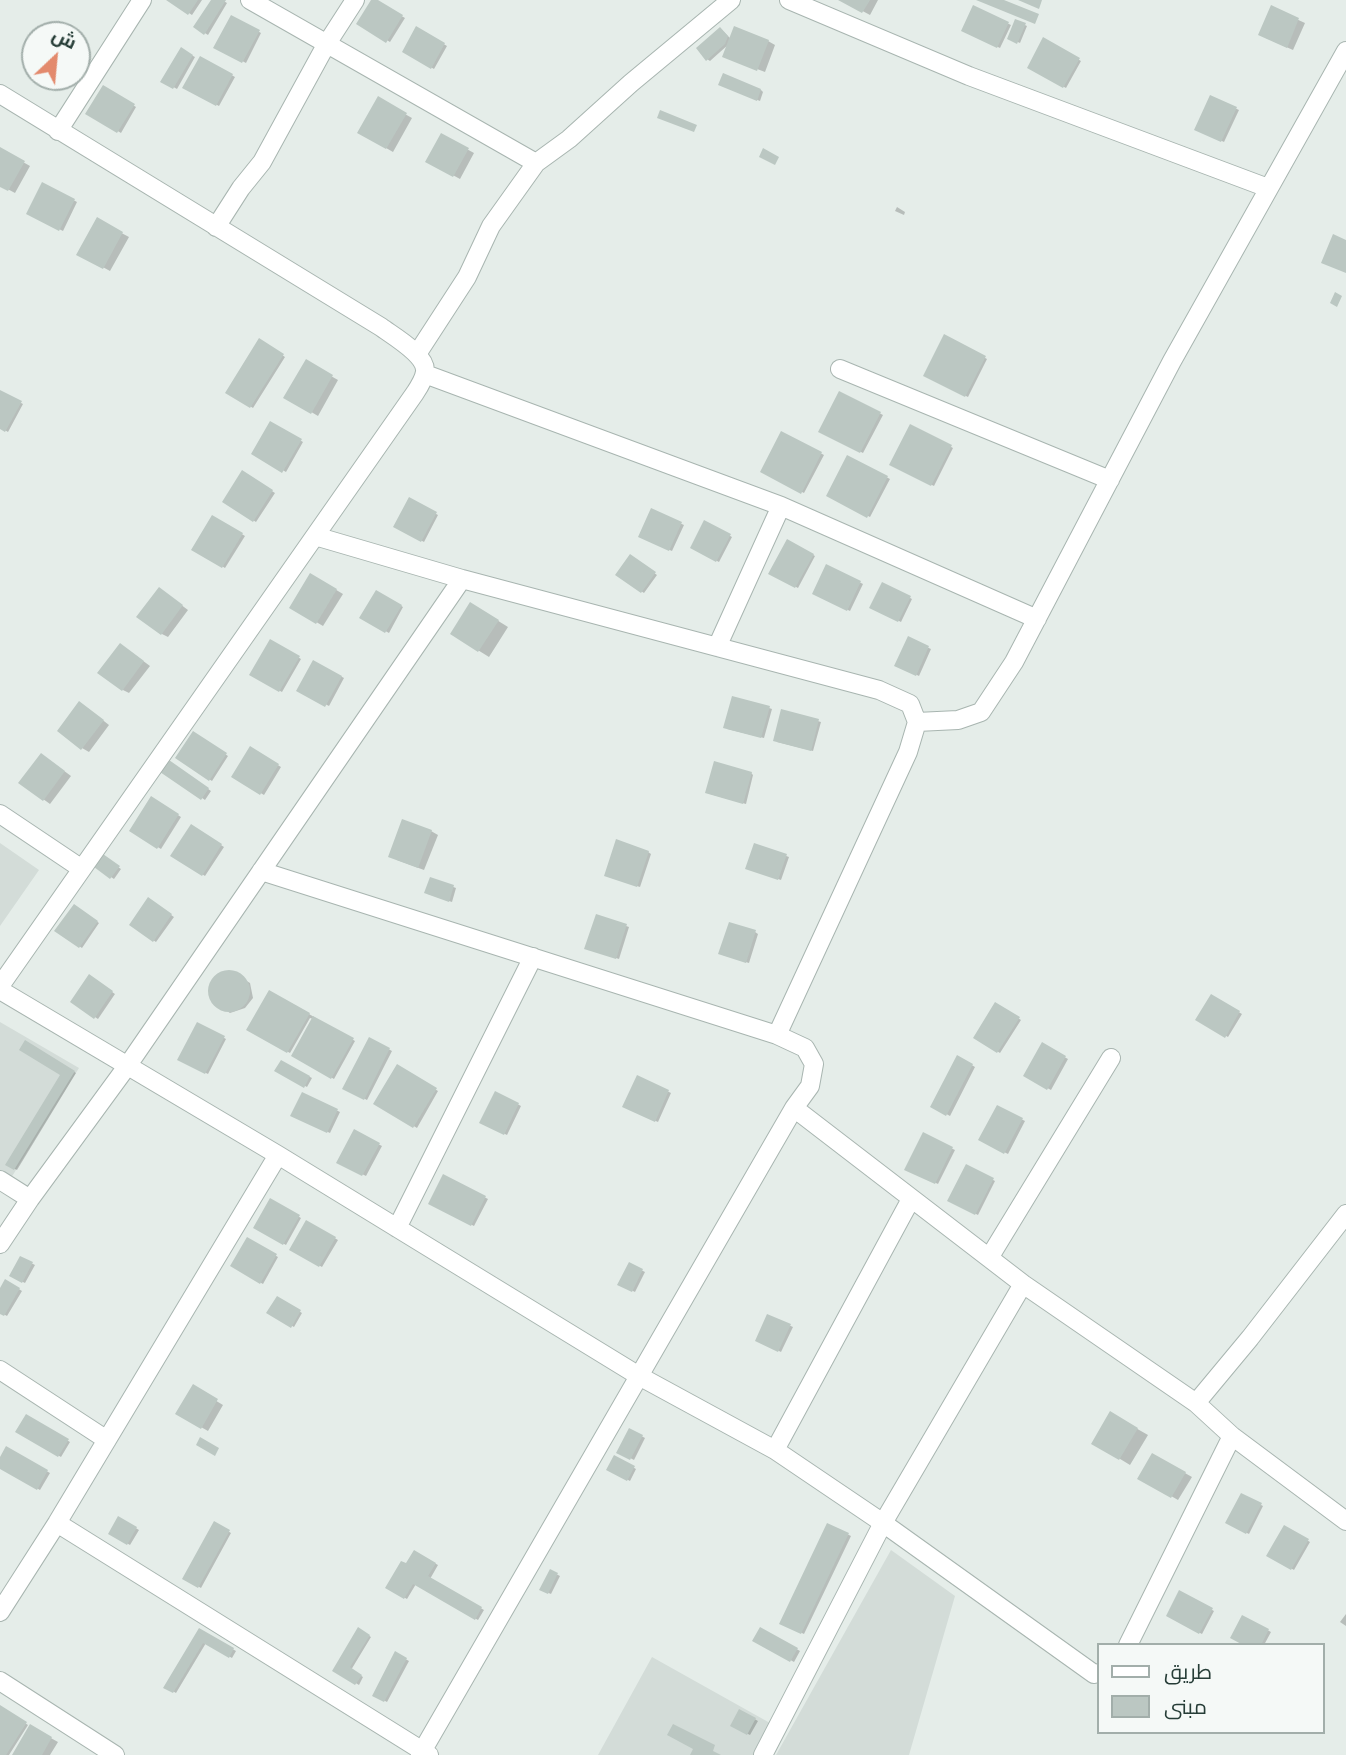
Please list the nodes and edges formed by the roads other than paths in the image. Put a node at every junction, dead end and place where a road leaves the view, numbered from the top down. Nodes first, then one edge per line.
1 (142, 0) edge
2 (250, 0) edge
3 (355, 0) edge
4 (731, 0) edge
5 (789, 0) edge
6 (326, 45) junction
7 (1346, 51) edge
8 (0, 94) edge
9 (58, 131) junction
10 (536, 163) junction
11 (1268, 188) junction
12 (216, 227) junction
13 (417, 354) junction
14 (840, 369) dead end
15 (425, 374) junction
16 (1110, 480) junction
17 (781, 506) junction
18 (315, 536) junction
19 (462, 579) junction
20 (1037, 619) junction
21 (717, 647) junction
22 (917, 722) junction
23 (0, 814) edge
24 (82, 869) junction
25 (261, 871) junction
26 (533, 957) junction
27 (0, 988) edge
28 (778, 1035) junction
29 (1111, 1058) dead end
30 (128, 1065) junction
31 (794, 1108) junction
32 (278, 1155) junction
33 (0, 1181) edge
34 (30, 1199) junction
35 (911, 1199) junction
36 (1346, 1214) edge
37 (397, 1228) junction
38 (0, 1244) edge
39 (989, 1258) junction
40 (1023, 1284) junction
41 (0, 1370) edge
42 (639, 1376) junction
43 (1196, 1403) junction
44 (1231, 1436) junction
45 (107, 1440) junction
46 (775, 1450) junction
47 (1346, 1521) edge
48 (57, 1522) junction
49 (883, 1523) junction
50 (0, 1612) edge
51 (1129, 1643) edge
52 (1098, 1673) edge
53 (0, 1681) edge
54 (424, 1754) edge
55 (115, 1755) edge
56 (763, 1755) edge

1 - 9 street
2 - 6 street
3 - 6 street
4 - 10 street
5 - 11 street
6 - 10 street
6 - 12 street
7 - 11 street
8 - 9 street
9 - 12 street
10 - 13 street
11 - 16 street
12 - 13 street
13 - 15 street
14 - 16 street
15 - 17 street
15 - 18 street
16 - 20 street
17 - 20 street
17 - 21 street
18 - 19 street
18 - 24 street
19 - 21 street
19 - 25 street
20 - 22 street
21 - 22 street
22 - 28 street
23 - 24 street
24 - 27 street
25 - 26 street
25 - 30 street
26 - 28 street
26 - 37 street
27 - 30 street
28 - 31 street
29 - 39 street
30 - 32 street
30 - 34 street
31 - 35 street
31 - 42 street
32 - 37 street
32 - 45 street
33 - 34 street
34 - 38 street
35 - 39 street
35 - 46 street
36 - 43 street
37 - 42 street
39 - 40 street
40 - 43 street
40 - 49 street
41 - 45 street
42 - 46 street
42 - 54 street
43 - 44 street
44 - 47 street
44 - 51 street
45 - 48 street
46 - 49 street
48 - 50 street
48 - 54 street
49 - 52 street
49 - 56 street
53 - 55 street

